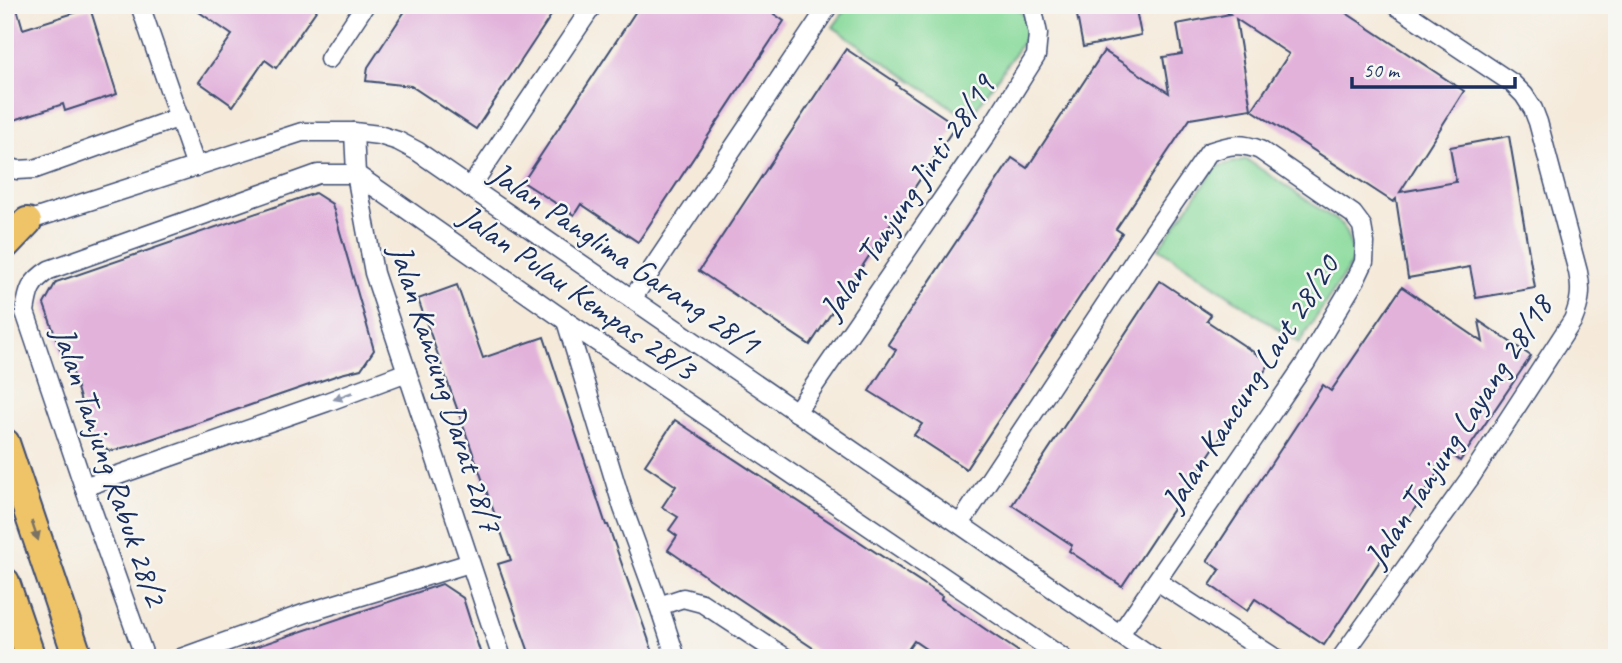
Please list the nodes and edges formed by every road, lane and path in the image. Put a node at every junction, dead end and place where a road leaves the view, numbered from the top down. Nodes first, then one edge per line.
1 (140, 5) edge
2 (366, 5) edge
3 (593, 5) edge
4 (829, 5) edge
5 (1032, 5) edge
6 (1395, 5) edge
7 (329, 59) dead end
8 (180, 117) junction
9 (354, 132) junction
10 (5, 165) edge
11 (197, 167) junction
12 (355, 174) junction
13 (470, 188) junction
14 (11, 229) edge
15 (632, 299) junction
16 (566, 321) junction
17 (407, 372) junction
18 (796, 412) junction
19 (5, 443) edge
20 (84, 487) junction
21 (960, 524) junction
22 (470, 563) junction
23 (1157, 581) junction
24 (5, 582) edge
25 (659, 606) junction
26 (1119, 634) junction
27 (31, 658) edge
28 (78, 658) edge
29 (145, 658) edge
30 (181, 658) edge
31 (502, 658) edge
32 (676, 658) edge
33 (786, 658) edge
34 (1063, 658) edge
35 (1154, 658) edge
36 (1275, 658) edge
37 (1340, 658) edge

1 - 8 street
2 - 7 street
3 - 13 street
4 - 15 street
5 - 18 street, Jalan Tanjung Jinti 28/19
6 - 37 street, Jalan Tanjung Layang 28/18
8 - 10 street
8 - 11 street
9 - 11 street, Jalan Panglima Garang 28/1
9 - 12 street, Jalan Kancung Darat 28/7
9 - 13 street, Jalan Panglima Garang 28/1
11 - 14 street, Jalan Panglima Garang 28/1
12 - 16 street, Jalan Pulau Kempas 28/3
12 - 17 street, Jalan Kancung Darat 28/7
12 - 20 street, Jalan Tanjung Rabuk 28/2
13 - 15 street, Jalan Panglima Garang 28/1
15 - 18 street, Jalan Panglima Garang 28/1
16 - 25 street
16 - 34 street, Jalan Pulau Kempas 28/3
17 -> 20 street
17 - 22 street, Jalan Kancung Darat 28/7
18 - 21 street, Jalan Panglima Garang 28/1
19 -> 28 main road
20 - 29 street, Jalan Tanjung Rabuk 28/2
21 - 23 street, Jalan Kancung Laut 28/20
21 - 26 street, Jalan Panglima Garang 28/1
22 - 30 street
22 - 31 street, Jalan Kancung Darat 28/7
23 - 26 street, Jalan Kancung Laut 28/20
23 - 36 street
24 - 27 main road
25 - 32 street
25 - 33 street
26 - 35 street, Jalan Panglima Garang 28/1

